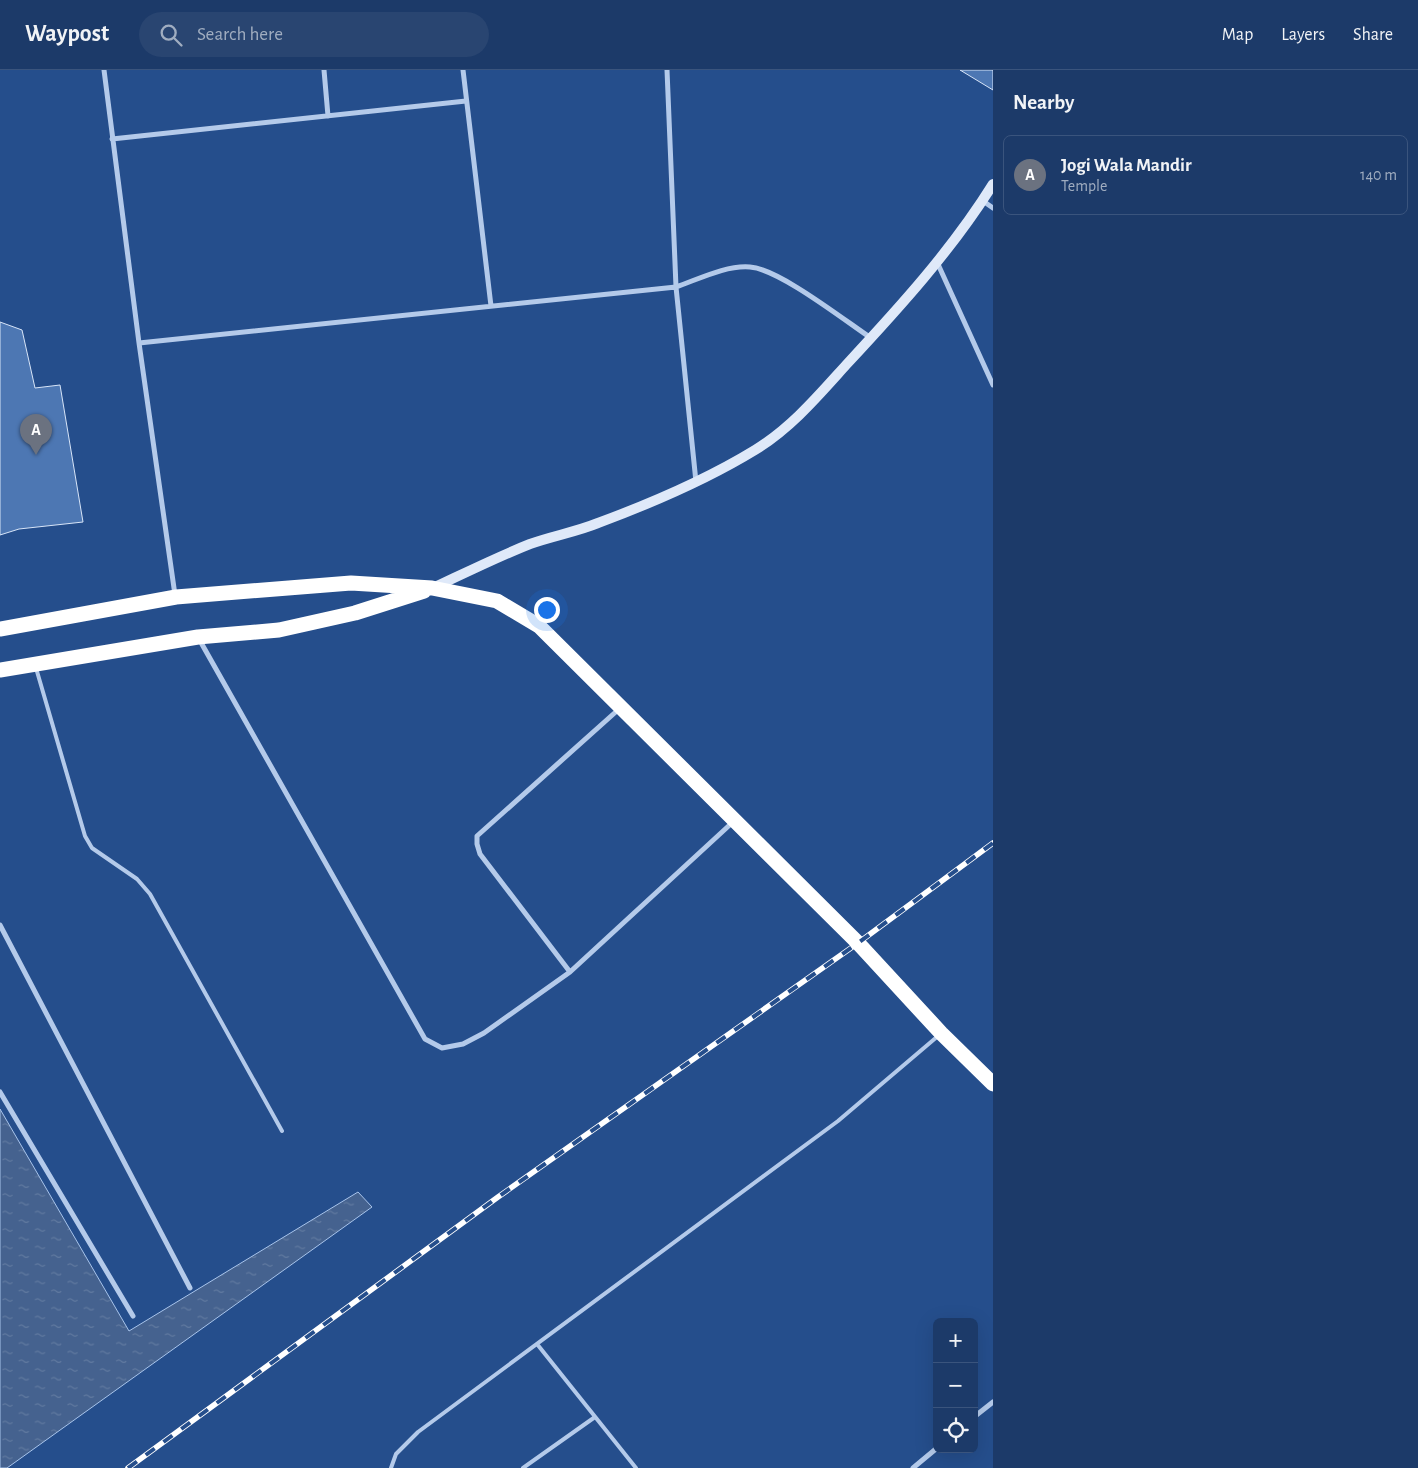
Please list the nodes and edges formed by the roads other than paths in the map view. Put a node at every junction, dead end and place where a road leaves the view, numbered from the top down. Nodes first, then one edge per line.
1 (104, 70) edge
2 (324, 70) edge
3 (463, 70) edge
4 (667, 70) edge
5 (466, 101) junction
6 (328, 116) junction
7 (112, 139) junction
8 (993, 184) edge
9 (983, 200) junction
10 (993, 208) edge
11 (937, 262) junction
12 (676, 287) junction
13 (490, 306) junction
14 (871, 338) junction
15 (139, 343) junction
16 (993, 385) edge
17 (696, 482) junction
18 (432, 588) junction
19 (176, 597) junction
20 (0, 629) edge
21 (198, 637) junction
22 (35, 664) junction
23 (0, 670) edge
24 (621, 707) junction
25 (734, 821) junction
26 (0, 925) edge
27 (570, 972) junction
28 (941, 1033) junction
29 (993, 1084) edge
30 (0, 1092) edge
31 (282, 1132) dead end
32 (190, 1288) dead end
33 (132, 1316) dead end
34 (537, 1344) junction
35 (993, 1402) edge
36 (978, 1414) edge
37 (595, 1417) junction
38 (933, 1451) edge
39 (390, 1468) edge
40 (523, 1468) edge
41 (636, 1468) edge
42 (913, 1468) edge

1 - 7 street
2 - 6 street
3 - 5 street
4 - 12 street
5 - 6 street
5 - 13 street
6 - 7 street
7 - 15 street
8 - 9 main road
9 - 10 street
9 - 11 main road
11 - 14 main road
11 - 16 street
12 - 13 street
12 - 14 street
12 - 17 street
13 - 15 street
14 - 17 main road
15 - 19 street
17 - 18 main road
18 - 19 highway
18 - 21 highway
18 - 24 highway
19 - 20 highway
21 - 22 highway
21 - 27 street
22 - 23 highway
22 - 31 lane
24 - 25 highway
24 - 27 street
25 - 27 street
25 - 28 highway
26 - 32 street
28 - 29 highway
28 - 34 lane
30 - 33 street
34 - 37 lane
34 - 39 lane
35 - 36 street
37 - 40 lane
37 - 41 lane
38 - 42 street

